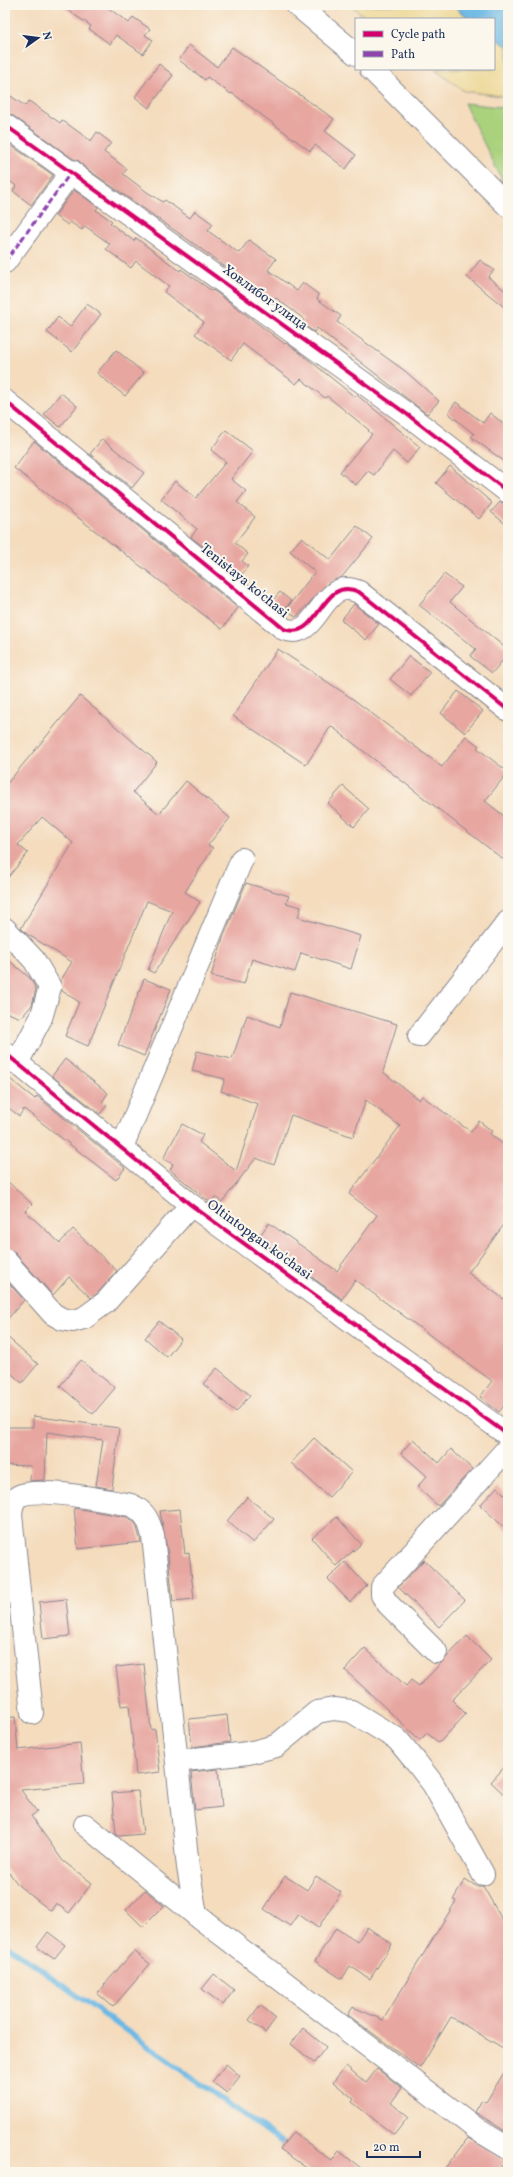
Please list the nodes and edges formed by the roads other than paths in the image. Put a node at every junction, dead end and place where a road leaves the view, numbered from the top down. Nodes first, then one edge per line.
1 (297, 5) edge
2 (355, 53) edge
3 (372, 70) edge
4 (5, 125) edge
5 (72, 172) junction
6 (508, 206) edge
7 (5, 262) edge
8 (5, 401) edge
9 (508, 492) edge
10 (508, 710) edge
11 (242, 859) dead end
12 (508, 922) edge
13 (5, 929) edge
14 (419, 1036) dead end
15 (11, 1058) edge
16 (122, 1147) junction
17 (191, 1205) junction
18 (5, 1260) edge
19 (508, 1435) edge
20 (508, 1448) edge
21 (436, 1652) dead end
22 (32, 1713) dead end
23 (177, 1761) junction
24 (85, 1825) dead end
25 (483, 1874) dead end
26 (196, 1915) junction
27 (508, 2148) edge

1 - 2 street
3 - 6 street
4 - 5 street, Ховлибог улица
5 - 7 street
5 - 9 street, Ховлибог улица
8 - 10 street, Tenistaya ko'chasi
11 - 16 street
12 - 14 street
13 - 15 street
15 - 16 street, Oltintopgan ko'chasi
16 - 17 street, Oltintopgan ko'chasi
17 - 18 street
17 - 19 street, Oltintopgan ko'chasi
20 - 21 street
22 - 23 street
23 - 25 street
23 - 26 street
24 - 26 street
26 - 27 street

